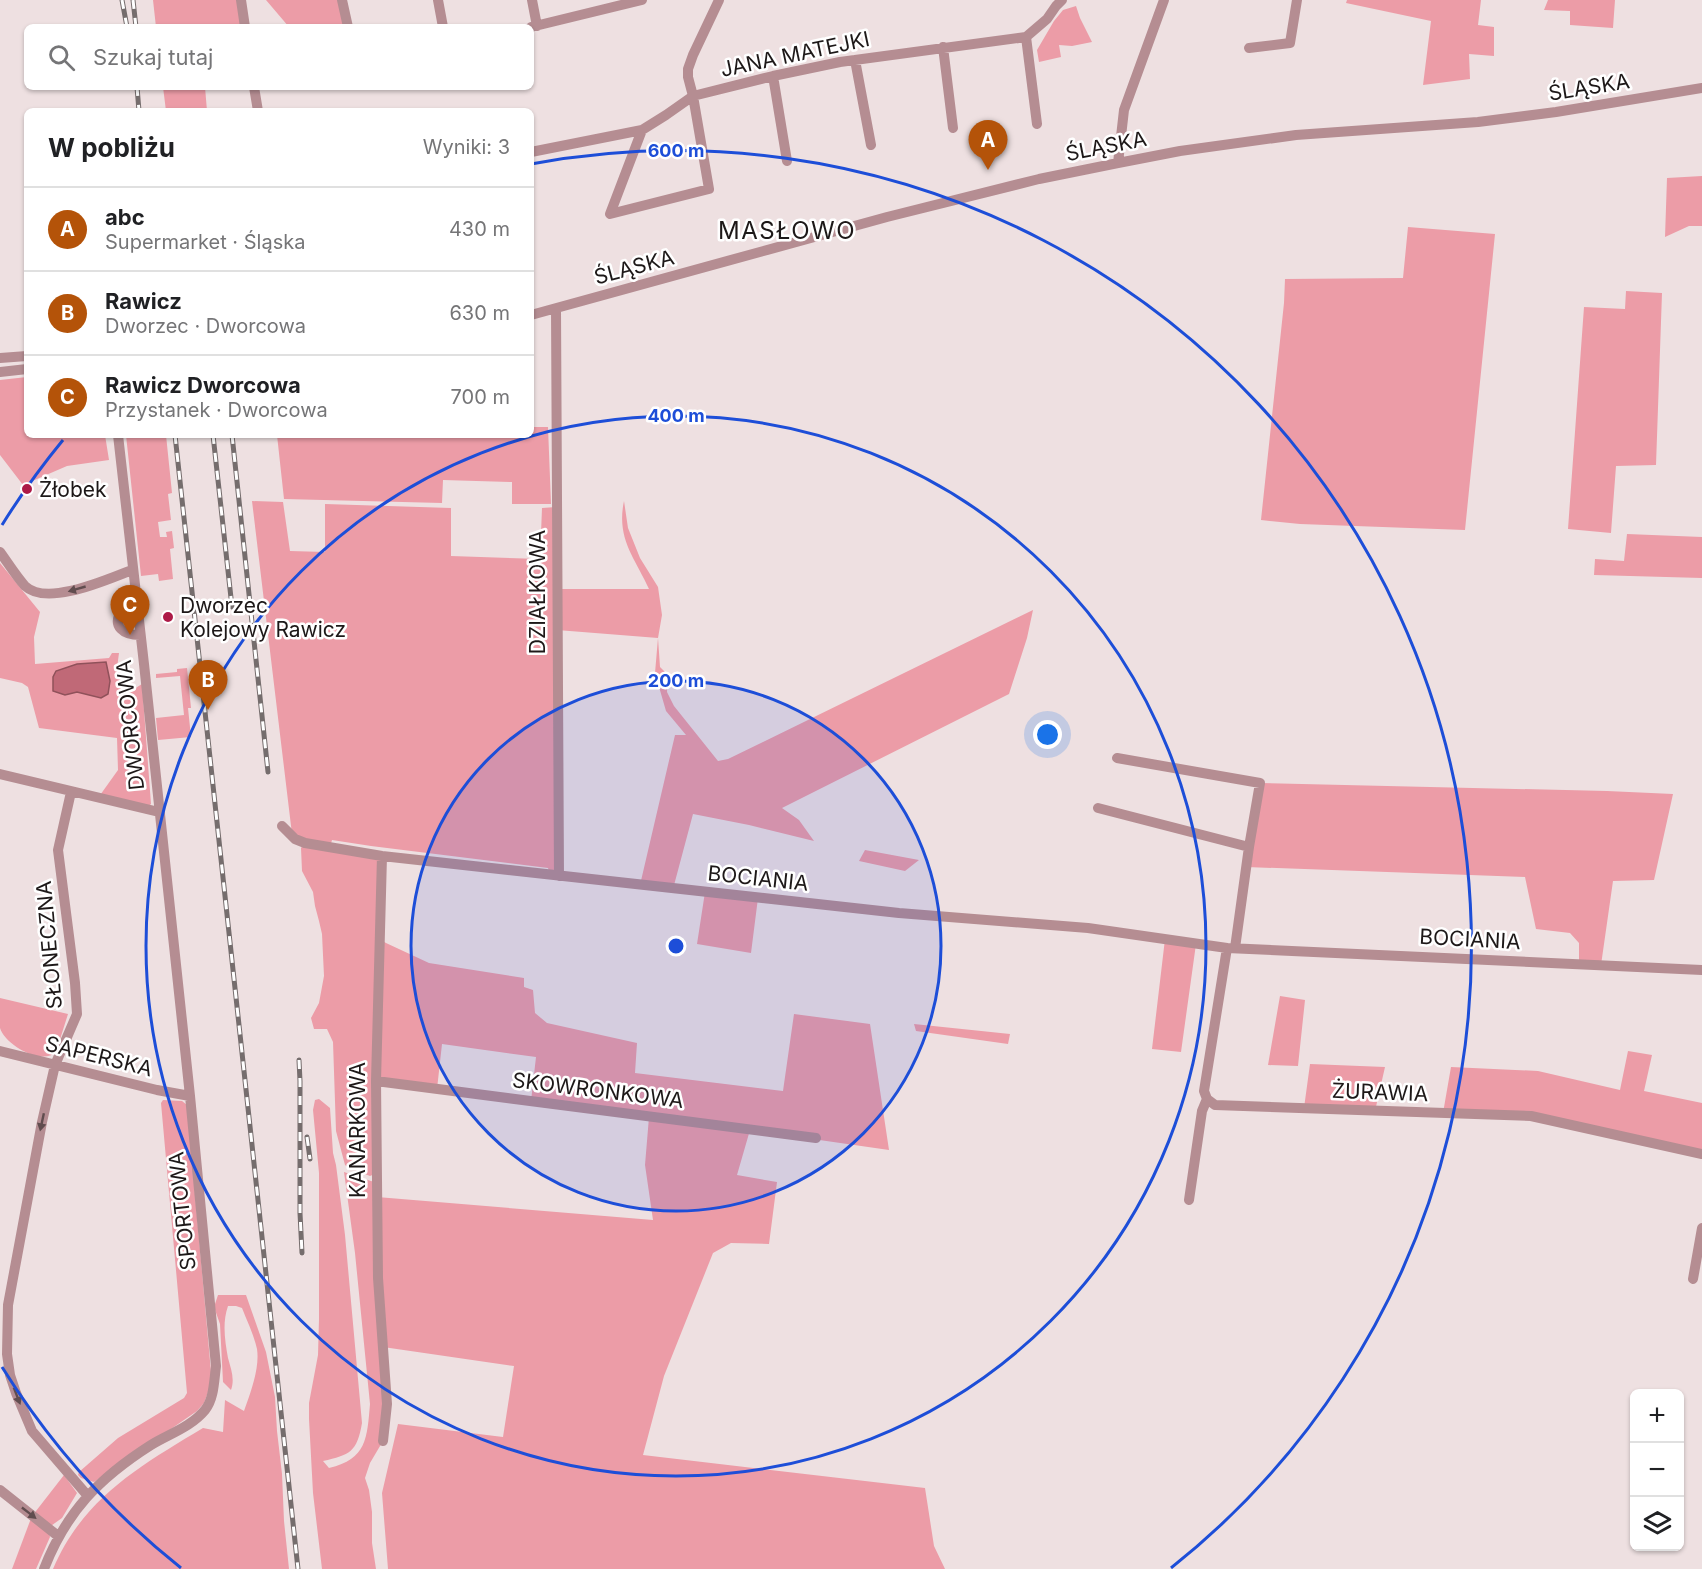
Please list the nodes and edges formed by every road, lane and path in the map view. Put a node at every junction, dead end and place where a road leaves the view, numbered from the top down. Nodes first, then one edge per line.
1 (241, 0) edge
2 (342, 0) edge
3 (438, 0) edge
4 (532, 0) edge
5 (642, 0) edge
6 (719, 0) edge
7 (1062, 0) edge
8 (1164, 0) edge
9 (1297, 0) edge
10 (245, 24) edge
11 (347, 24) edge
12 (442, 24) edge
13 (534, 24) edge
14 (534, 26) edge
15 (1026, 37) junction
16 (943, 47) junction
17 (1249, 48) dead end
18 (855, 60) junction
19 (773, 76) junction
20 (1702, 88) edge
21 (254, 90) edge
22 (693, 96) junction
23 (258, 108) edge
24 (1037, 124) dead end
25 (953, 128) dead end
26 (642, 129) junction
27 (871, 145) dead end
28 (534, 151) edge
29 (787, 161) dead end
30 (1118, 163) junction
31 (556, 309) junction
32 (534, 314) edge
33 (24, 356) edge
34 (0, 358) edge
35 (24, 369) edge
36 (0, 372) edge
37 (118, 438) edge
38 (0, 552) edge
39 (132, 570) junction
40 (137, 606) junction
41 (140, 635) junction
42 (1117, 758) dead end
43 (0, 774) edge
44 (71, 792) junction
45 (1098, 808) dead end
46 (159, 812) junction
47 (282, 826) dead end
48 (1249, 847) junction
49 (382, 856) junction
50 (558, 876) junction
51 (1231, 948) junction
52 (1702, 969) edge
53 (0, 1041) edge
54 (4, 1052) edge
55 (55, 1065) junction
56 (376, 1081) junction
57 (190, 1096) junction
58 (1207, 1099) junction
59 (816, 1138) dead end
60 (1702, 1154) edge
61 (1189, 1200) dead end
62 (1702, 1228) edge
63 (1693, 1279) dead end
64 (383, 1441) dead end
65 (0, 1490) edge
66 (87, 1495) junction
67 (58, 1536) junction
68 (44, 1569) edge

1 - 10 street
2 - 11 street
3 - 12 street
4 - 13 street
5 - 14 street
6 - 22 street
7 - 15 street
8 - 30 street
9 - 17 street
15 - 16 street, JANA MATEJKI
15 - 24 street
16 - 18 street, JANA MATEJKI
16 - 25 street
18 - 19 street, JANA MATEJKI
18 - 27 street
19 - 22 street, JANA MATEJKI
19 - 29 street
20 - 30 street, ŚLĄSKA
21 - 23 street
22 - 26 street, JANA MATEJKI
22 - 26 street
26 - 28 street, JANA MATEJKI
30 - 31 street, ŚLĄSKA
31 - 32 street, ŚLĄSKA
31 - 50 street, DZIAŁKOWA
33 - 34 street
35 - 36 street
37 - 39 street, DWORCOWA
39 -> 38 street
39 - 40 street, DWORCOWA
40 - 41 street, DWORCOWA
40 - 41 street, DWORCOWA
41 - 46 street, DWORCOWA
42 - 48 street
43 - 44 street
44 - 46 street
44 - 55 street, SŁONECZNA
45 - 48 street
46 - 57 street, SPORTOWA
47 - 49 street, BOCIANIA
48 - 51 street
49 - 50 street, BOCIANIA
49 - 56 street, KANARKOWA
50 - 51 street, BOCIANIA
51 - 52 street, BOCIANIA
51 - 58 street
53 - 54 street
54 - 55 street, SAPERSKA
55 - 57 street, SAPERSKA
55 -> 66 street, SŁONECZNA
56 - 59 street, SKOWRONKOWA
56 - 64 street, KANARKOWA
57 - 66 street, SPORTOWA
58 - 60 street, ŻURAWIA
58 - 61 street
62 - 63 street
65 -> 67 street
66 - 67 street, SPORTOWA
67 - 68 street, SPORTOWA

